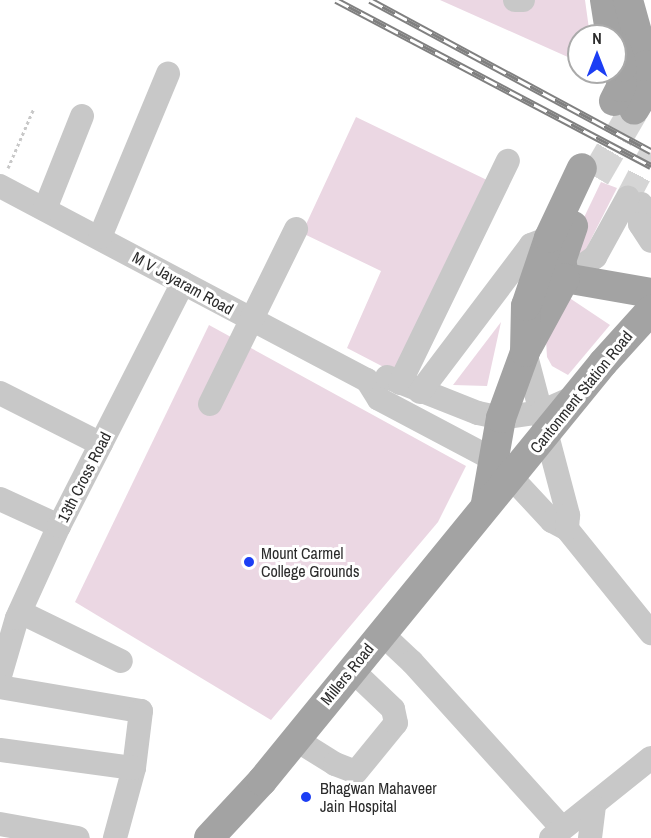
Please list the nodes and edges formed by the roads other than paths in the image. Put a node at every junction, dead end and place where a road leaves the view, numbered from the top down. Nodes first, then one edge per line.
1 (515, 0) edge
2 (523, 0) edge
3 (605, 0) edge
4 (628, 0) edge
5 (648, 0) edge
6 (651, 6) edge
7 (609, 24) edge
8 (168, 74) dead end
9 (621, 84) edge
10 (82, 116) dead end
11 (508, 161) dead end
12 (0, 186) edge
13 (45, 209) junction
14 (296, 229) dead end
15 (100, 237) junction
16 (549, 238) junction
17 (651, 242) edge
18 (565, 278) junction
19 (183, 283) junction
20 (651, 293) edge
21 (651, 310) edge
22 (251, 320) junction
23 (525, 352) junction
24 (367, 380) junction
25 (410, 387) junction
26 (0, 393) edge
27 (210, 404) dead end
28 (501, 418) junction
29 (544, 423) junction
30 (101, 444) junction
31 (505, 468) junction
32 (0, 499) edge
33 (60, 526) junction
34 (567, 529) junction
35 (12, 614) edge
36 (381, 633) junction
37 (651, 633) edge
38 (121, 661) dead end
39 (351, 669) junction
40 (0, 676) edge
41 (0, 687) edge
42 (295, 739) junction
43 (0, 750) edge
44 (651, 758) edge
45 (134, 768) junction
46 (594, 807) junction
47 (0, 824) edge
48 (557, 833) edge
49 (78, 838) edge
50 (115, 838) edge
51 (210, 838) edge
52 (590, 838) edge

1 - 2 street
3 - 7 main road
4 - 9 main road
5 - 6 main road
8 - 15 street
10 - 13 street
11 - 25 street
12 - 13 street, M V Jayaram Road
13 - 15 street, M V Jayaram Road
14 - 22 street
15 - 19 street, M V Jayaram Road
16 - 18 main road, Millers Road
16 - 23 main road, Millers Road
16 - 25 street
17 - 18 street
18 - 20 main road
18 - 23 main road
19 - 22 street, M V Jayaram Road
19 - 30 street, 13th Cross Road
21 - 29 main road, Cantonment Station Road
22 - 24 street, M V Jayaram Road
22 - 27 street
23 - 28 main road, Millers Road
23 - 29 street
24 - 25 street, M V Jayaram Road
24 - 31 street, M V Jayaram Road
25 - 28 street, M V Jayaram Road
26 - 30 street
28 - 29 street, M V Jayaram Road
28 - 31 main road, Millers Road
29 - 31 main road, Cantonment Station Road
29 - 34 street
30 - 33 street, 13th Cross Road
31 - 34 street
31 - 36 main road, Millers Road
32 - 33 street
33 - 35 street, 13th Cross Road
34 - 37 street
35 - 38 street
35 - 40 street, 13th Cross Road
36 - 39 main road, Millers Road
36 - 48 street
39 - 42 main road, Millers Road
39 - 42 street
41 - 45 street
42 - 51 main road, Millers Road
43 - 45 street
44 - 46 street
45 - 50 street
46 - 48 street
46 - 52 street
47 - 49 street

